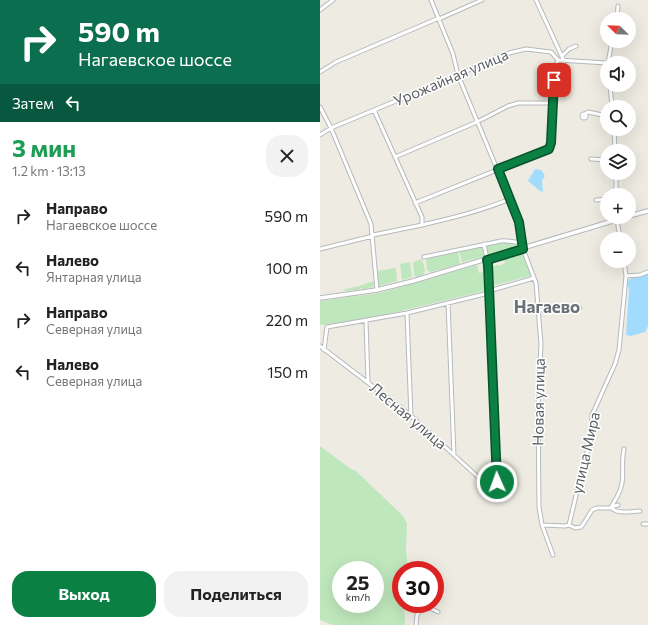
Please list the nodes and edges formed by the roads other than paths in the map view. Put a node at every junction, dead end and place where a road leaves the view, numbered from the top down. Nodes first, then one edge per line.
1 (333, 0) edge
2 (431, 0) edge
3 (482, 0) edge
4 (536, 0) edge
5 (618, 6) dead end
6 (320, 10) edge
7 (618, 12) edge
8 (439, 18) junction
9 (576, 46) dead end
10 (562, 56) junction
11 (558, 60) junction
12 (564, 60) junction
13 (600, 63) edge
14 (320, 72) edge
15 (458, 75) junction
16 (552, 103) junction
17 (320, 107) edge
18 (374, 110) junction
19 (585, 114) dead end
20 (600, 115) edge
21 (477, 122) junction
22 (331, 128) junction
23 (320, 135) edge
24 (395, 157) junction
25 (591, 159) dead end
26 (600, 160) edge
27 (498, 169) junction
28 (510, 199) junction
29 (596, 200) dead end
30 (600, 200) edge
31 (415, 203) junction
32 (647, 212) edge
33 (636, 214) edge
34 (600, 224) edge
35 (422, 225) junction
36 (373, 236) junction
37 (522, 242) junction
38 (484, 244) junction
39 (320, 249) edge
40 (523, 249) junction
41 (424, 256) dead end
42 (487, 260) junction
43 (625, 268) edge
44 (648, 272) edge
45 (626, 276) junction
46 (534, 278) junction
47 (377, 290) junction
48 (489, 292) junction
49 (320, 298) edge
50 (448, 303) junction
51 (580, 308) dead end
52 (538, 310) junction
53 (407, 313) junction
54 (366, 321) junction
55 (320, 346) edge
56 (324, 350) junction
57 (368, 382) junction
58 (412, 417) junction
59 (624, 449) dead end
60 (454, 455) junction
61 (618, 505) dead end
62 (611, 507) junction
63 (640, 511) dead end
64 (643, 524) dead end
65 (648, 524) edge
66 (542, 525) junction
67 (569, 525) junction
68 (553, 556) dead end
69 (418, 613) edge
70 (416, 625) edge

1 - 6 street
2 - 8 street, Новая улица
3 - 8 street
4 - 10 street
5 - 7 street
8 - 14 street
8 - 15 street, Новая улица
9 - 10 street
10 - 12 street
11 - 12 street, Урожайная улица
11 - 15 street, Урожайная улица
11 - 16 street
12 - 13 street, Урожайная улица
15 - 18 street, Урожайная улица
15 - 21 street, Новая улица
16 - 21 street
16 - 27 street
17 - 22 street
18 - 22 street, Урожайная улица
18 - 24 street
19 - 20 street
21 - 24 street
21 - 27 street, Новая улица
22 - 23 street, Урожайная улица
22 - 36 street
24 - 31 street
25 - 26 street
27 - 28 street, Новая улица
27 - 31 street
28 - 35 street
28 - 37 street, Новая улица
29 - 30 street
31 - 35 street
32 - 33 street
34 - 40 street
35 - 36 street
36 - 39 street
36 - 47 street
37 - 38 street
37 - 40 street, Новая улица
38 - 41 street
38 - 42 street
40 - 42 street
40 - 46 street, Новая улица
42 - 47 street
42 - 48 street
43 - 45 street, улица Мира
44 - 45 street
45 - 67 street, улица Мира
46 - 48 street
46 - 52 street, Новая улица
47 - 49 street
48 - 50 street
48 - 60 street, Лесная улица
50 - 53 street
50 - 60 street
51 - 52 street
52 - 66 street, Новая улица
53 - 54 street
53 - 58 street
54 - 56 street
54 - 57 street
55 - 56 street, Лесная улица
56 - 57 street, Лесная улица
57 - 58 street, Лесная улица
58 - 60 street, Лесная улица
59 - 62 street
61 - 62 street
62 - 63 street
62 - 67 street
64 - 65 street
66 - 67 street
66 - 68 street, Новая улица
69 - 70 street

